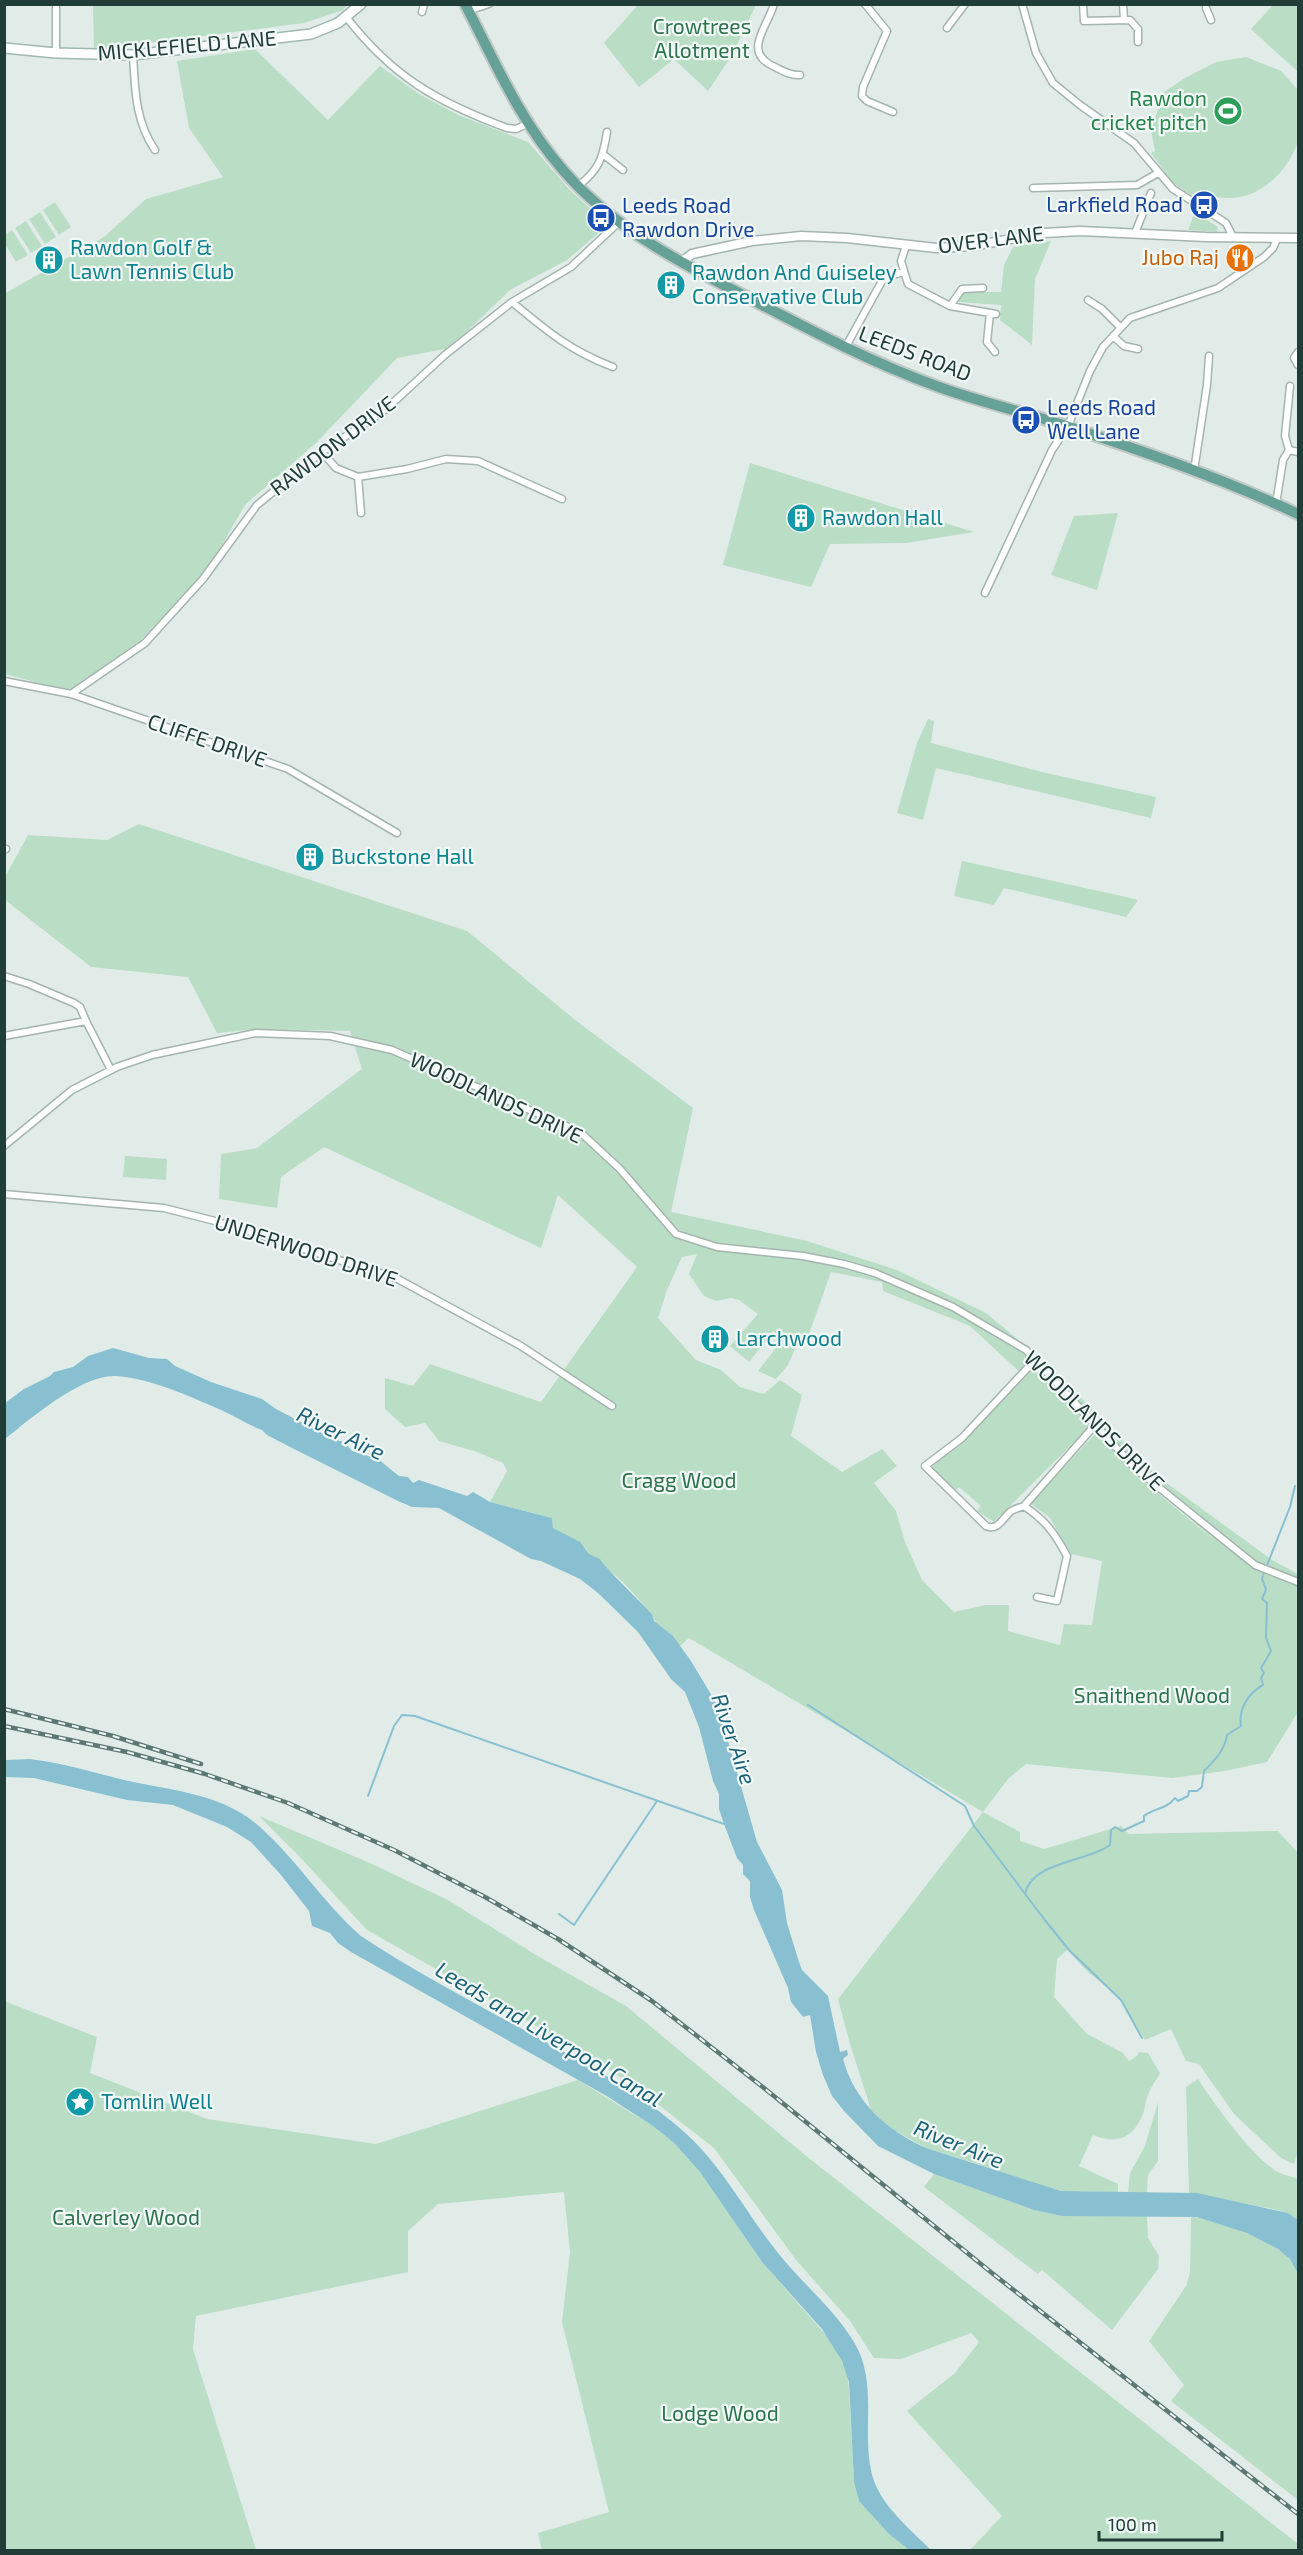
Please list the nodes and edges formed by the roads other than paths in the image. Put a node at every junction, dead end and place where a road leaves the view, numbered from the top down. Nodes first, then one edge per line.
1 (56, 4) edge
2 (361, 4) edge
3 (424, 4) edge
4 (489, 4) edge
5 (774, 4) edge
6 (866, 4) edge
7 (965, 4) edge
8 (1022, 4) edge
9 (1083, 4) edge
10 (1124, 4) edge
11 (1208, 6) edge
12 (466, 8) edge
13 (422, 12) dead end
14 (347, 18) junction
15 (1124, 20) junction
16 (1211, 20) dead end
17 (946, 28) dead end
18 (1138, 42) dead end
19 (4, 48) edge
20 (56, 53) junction
21 (133, 55) junction
22 (800, 75) dead end
23 (893, 112) dead end
24 (527, 124) junction
25 (607, 132) dead end
26 (155, 150) dead end
27 (604, 155) junction
28 (623, 170) dead end
29 (1158, 173) junction
30 (578, 186) junction
31 (1033, 188) dead end
32 (1151, 193) dead end
33 (619, 222) junction
34 (1135, 233) junction
35 (1233, 237) junction
36 (1277, 238) junction
37 (1299, 238) edge
38 (906, 246) junction
39 (681, 262) junction
40 (904, 272) junction
41 (983, 288) dead end
42 (1088, 300) dead end
43 (512, 302) junction
44 (950, 306) junction
45 (1120, 327) junction
46 (1113, 336) junction
47 (845, 348) junction
48 (1138, 349) dead end
49 (995, 352) dead end
50 (1299, 352) edge
51 (1209, 356) dead end
52 (1299, 365) edge
53 (613, 367) dead end
54 (1290, 386) dead end
55 (1068, 426) junction
56 (1289, 450) junction
57 (322, 452) junction
58 (1299, 452) edge
59 (1194, 471) junction
60 (358, 477) junction
61 (562, 499) dead end
62 (1276, 504) junction
63 (361, 513) dead end
64 (1299, 514) edge
65 (984, 592) dead end
66 (4, 681) edge
67 (71, 694) junction
68 (397, 833) dead end
69 (4, 976) edge
70 (86, 1021) junction
71 (4, 1036) edge
72 (111, 1070) junction
73 (4, 1146) edge
74 (4, 1194) edge
75 (1035, 1360) junction
76 (612, 1406) dead end
77 (1095, 1425) junction
78 (1024, 1506) junction
79 (1299, 1582) edge
80 (1037, 1597) dead end

1 - 20 street
2 - 14 main road, MICKLEFIELD LANE
3 - 13 street
4 - 12 street
5 - 22 street
6 - 23 street
7 - 17 street
8 - 29 street
9 - 15 street
10 - 15 street
11 - 16 street
12 - 24 main road, LEEDS ROAD
14 - 21 main road, MICKLEFIELD LANE
14 - 24 street
15 - 18 street
19 - 20 main road, MICKLEFIELD LANE
20 - 21 main road, MICKLEFIELD LANE
21 - 26 street
24 - 30 main road, LEEDS ROAD
25 - 27 street
27 - 28 street
27 - 30 street
29 - 31 street
29 - 35 street
30 - 33 main road, LEEDS ROAD
32 - 34 street
33 - 39 main road, LEEDS ROAD
33 - 43 street, RAWDON DRIVE
34 - 35 street, OVER LANE
34 - 38 street, OVER LANE
35 - 36 street, OVER LANE
36 - 37 street, OVER LANE
36 - 45 street
38 - 39 street, OVER LANE
38 - 40 street
39 - 47 main road, LEEDS ROAD
40 - 44 street
40 - 47 street
41 - 44 street
42 - 45 street
43 - 53 street
43 - 57 street, RAWDON DRIVE
44 - 49 street
45 - 46 street
46 - 48 street
46 - 55 street
47 - 55 main road, LEEDS ROAD
50 - 52 street
51 - 59 street
54 - 56 street
55 - 59 main road, LEEDS ROAD
55 - 65 street
56 - 58 street
56 - 62 street
57 - 60 street
57 - 67 street, RAWDON DRIVE
59 - 62 main road, LEEDS ROAD
60 - 61 street
60 - 63 street
62 - 64 main road, LEEDS ROAD
66 - 67 street, CLIFFE DRIVE
67 - 68 street, CLIFFE DRIVE
69 - 70 street
70 - 71 street
70 - 72 street
72 - 73 street, WOODLANDS DRIVE
72 - 75 street, WOODLANDS DRIVE
74 - 76 street, UNDERWOOD DRIVE
75 - 77 street, WOODLANDS DRIVE
75 - 78 street
77 - 78 street
77 - 79 street, WOODLANDS DRIVE
78 - 80 street

